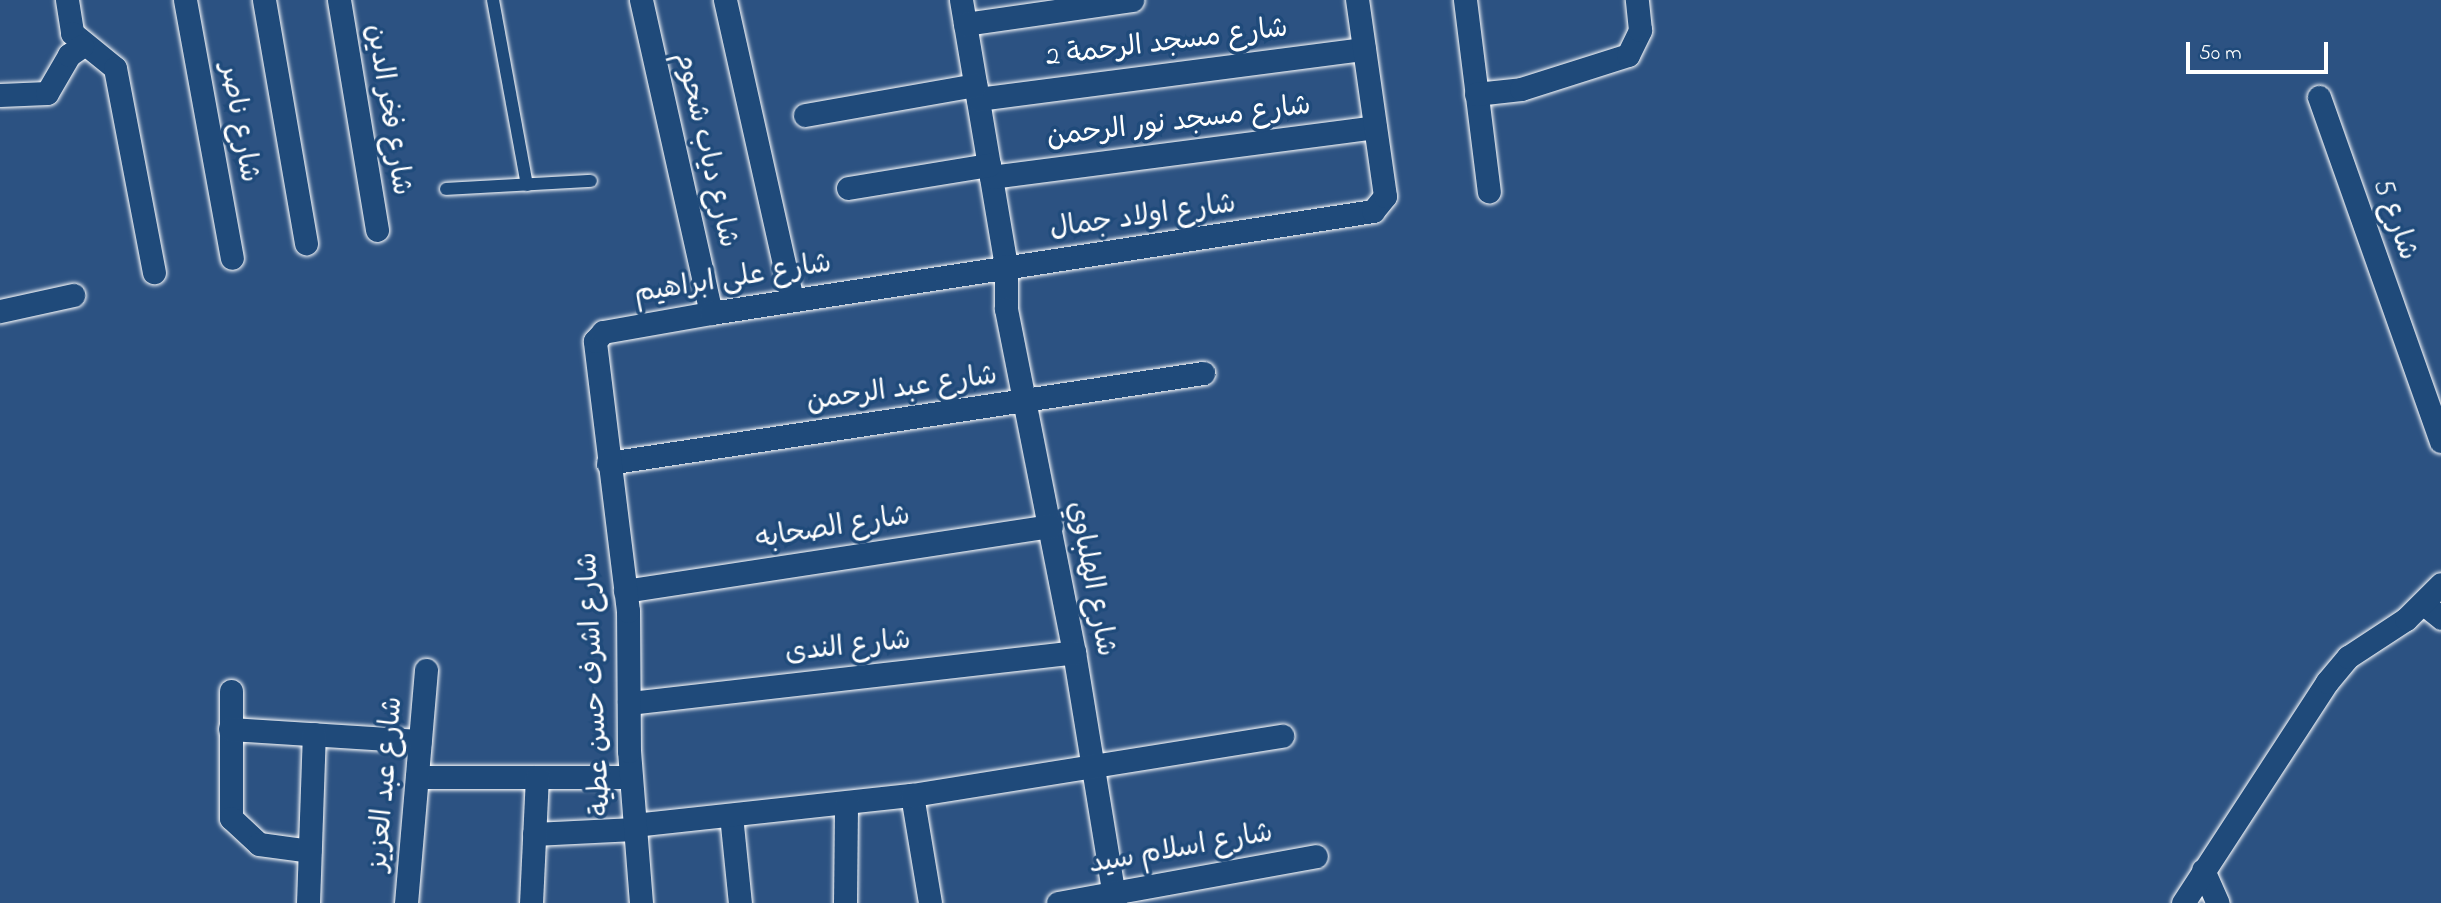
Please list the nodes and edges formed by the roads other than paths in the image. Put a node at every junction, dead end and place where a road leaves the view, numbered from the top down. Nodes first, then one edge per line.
1 (67, 0) edge
2 (185, 0) edge
3 (264, 0) edge
4 (339, 0) edge
5 (493, 0) edge
6 (641, 0) edge
7 (725, 0) edge
8 (961, 0) edge
9 (1132, 0) edge
10 (1357, 0) edge
11 (1465, 0) edge
12 (1637, 0) edge
13 (965, 24) junction
14 (82, 46) junction
15 (1364, 49) junction
16 (977, 92) junction
17 (1476, 94) junction
18 (0, 95) edge
19 (2319, 97) dead end
20 (805, 115) dead end
21 (1375, 127) junction
22 (990, 171) junction
23 (591, 181) dead end
24 (527, 185) junction
25 (848, 188) dead end
26 (446, 189) dead end
27 (1489, 192) dead end
28 (377, 230) dead end
29 (306, 243) dead end
30 (232, 257) dead end
31 (1006, 267) junction
32 (154, 272) dead end
33 (73, 295) dead end
34 (792, 300) junction
35 (0, 312) edge
36 (711, 313) junction
37 (1203, 373) dead end
38 (1025, 402) junction
39 (2441, 441) edge
40 (608, 463) junction
41 (1051, 526) junction
42 (2441, 584) edge
43 (625, 591) junction
44 (2433, 611) edge
45 (1074, 652) junction
46 (426, 670) dead end
47 (231, 691) dead end
48 (629, 703) junction
49 (230, 729) junction
50 (314, 734) junction
51 (1282, 736) dead end
52 (420, 740) junction
53 (1094, 768) junction
54 (417, 777) junction
55 (537, 777) junction
56 (630, 777) junction
57 (912, 795) junction
58 (846, 803) junction
59 (731, 815) junction
60 (634, 827) junction
61 (534, 834) junction
62 (310, 851) junction
63 (1315, 856) dead end
64 (2203, 870) junction
65 (1115, 898) edge
66 (309, 903) edge
67 (406, 903) edge
68 (531, 903) edge
69 (641, 903) edge
70 (740, 903) edge
71 (845, 903) edge
72 (930, 903) edge
73 (1058, 903) edge
74 (2183, 903) edge
75 (2218, 903) edge

1 - 14 street
2 - 30 street, شارع ناصر
3 - 29 street
4 - 28 street, شارع فخر الدين
5 - 24 lane
6 - 36 street, شارع دياب شحوم
7 - 34 street
8 - 13 street, شارع الهلباوي
9 - 13 street
10 - 15 street, شارع اولاد جمال
11 - 17 street
12 - 17 street
13 - 16 street, شارع الهلباوي
14 - 18 street
14 - 32 street
15 - 16 street, شارع مسجد الرحمة 2
15 - 21 street, شارع اولاد جمال
16 - 20 street, شارع مسجد الرحمة 2
16 - 22 street, شارع الهلباوي
17 - 27 street
19 - 39 street, شارع 5
21 - 22 street, شارع مسجد نور الرحمن
21 - 31 street, شارع اولاد جمال
22 - 25 street, شارع مسجد نور الرحمن
22 - 31 street, شارع الهلباوي
23 - 24 lane
24 - 26 lane
31 - 34 street, شارع على ابراهيم
31 - 38 street, شارع الهلباوي
33 - 35 street
34 - 36 street, شارع على ابراهيم
36 - 40 street, شارع على ابراهيم
37 - 38 street, شارع عبد الرحمن
38 - 40 street, شارع عبد الرحمن
38 - 41 street, شارع الهلباوي
40 - 43 street, شارع اشرف حسن عطية
41 - 43 street, شارع الصحابه
41 - 45 street, شارع الهلباوي
42 - 44 street
43 - 48 street, شارع اشرف حسن عطية
44 - 64 street
45 - 48 street, شارع الندى
45 - 53 street, شارع الهلباوي
46 - 52 street, شارع عبد العزيز
47 - 49 street
48 - 56 street, شارع اشرف حسن عطية
49 - 50 street
49 - 62 street
50 - 52 street
50 - 62 street
51 - 53 street
52 - 54 street, شارع عبد العزيز
53 - 57 street
53 - 65 street, شارع الهلباوي
54 - 55 street
54 - 67 street, شارع عبد العزيز
55 - 56 street
55 - 61 street
56 - 60 street, شارع اشرف حسن عطية
57 - 58 street
57 - 72 street
58 - 59 street
58 - 71 street
59 - 60 street
59 - 70 street
60 - 61 street
60 - 69 street, شارع اشرف حسن عطية
61 - 68 street
62 - 66 street
63 - 65 street, شارع اسلام سيد
64 - 74 street
64 - 75 street
65 - 73 street, شارع اسلام سيد

